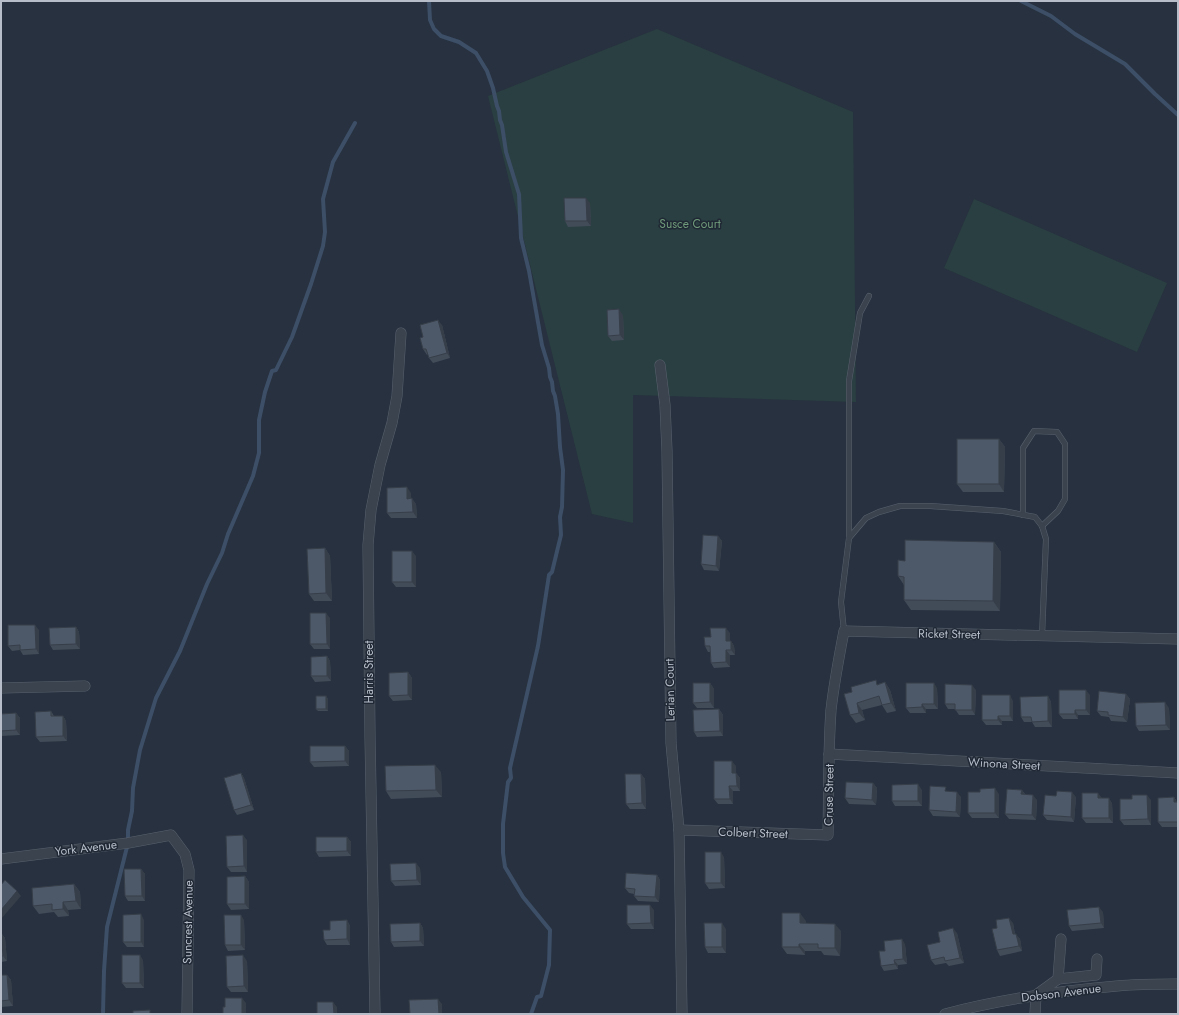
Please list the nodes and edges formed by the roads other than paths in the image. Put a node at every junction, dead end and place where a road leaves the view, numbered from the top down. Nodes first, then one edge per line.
1 (870, 296) dead end
2 (401, 333) dead end
3 (660, 365) dead end
4 (1023, 515) junction
5 (1042, 526) junction
6 (849, 538) junction
7 (844, 631) junction
8 (1042, 636) junction
9 (1178, 639) edge
10 (85, 686) dead end
11 (1, 688) edge
12 (829, 754) junction
13 (1178, 773) edge
14 (678, 830) junction
15 (171, 835) joint
16 (828, 835) joint
17 (1, 859) edge
18 (1060, 939) dead end
19 (1097, 959) dead end
20 (1058, 978) junction
21 (1178, 984) edge
22 (1036, 995) junction
23 (187, 1014) edge
24 (374, 1014) edge
25 (682, 1014) edge
26 (945, 1014) edge
27 (1035, 1014) edge

1 - 6 lane
2 - 24 street, Harris Street
3 - 14 street, Lerian Court
4 - 5 lane
4 - 5 lane
4 - 6 lane
5 - 8 lane
6 - 7 lane
7 - 8 street, Ricket Street
7 - 12 street
8 - 9 street, Ricket Street
10 - 11 street
12 - 13 street, Winona Street
12 - 16 street, Cruse Street
14 - 16 street, Colbert Street
14 - 25 street, Lerian Court
15 - 17 street, York Avenue
15 - 23 street, Suncrest Avenue
18 - 20 street
19 - 20 street
20 - 22 street
21 - 22 street, Dobson Avenue
22 - 26 street, Dobson Avenue
22 - 27 street

